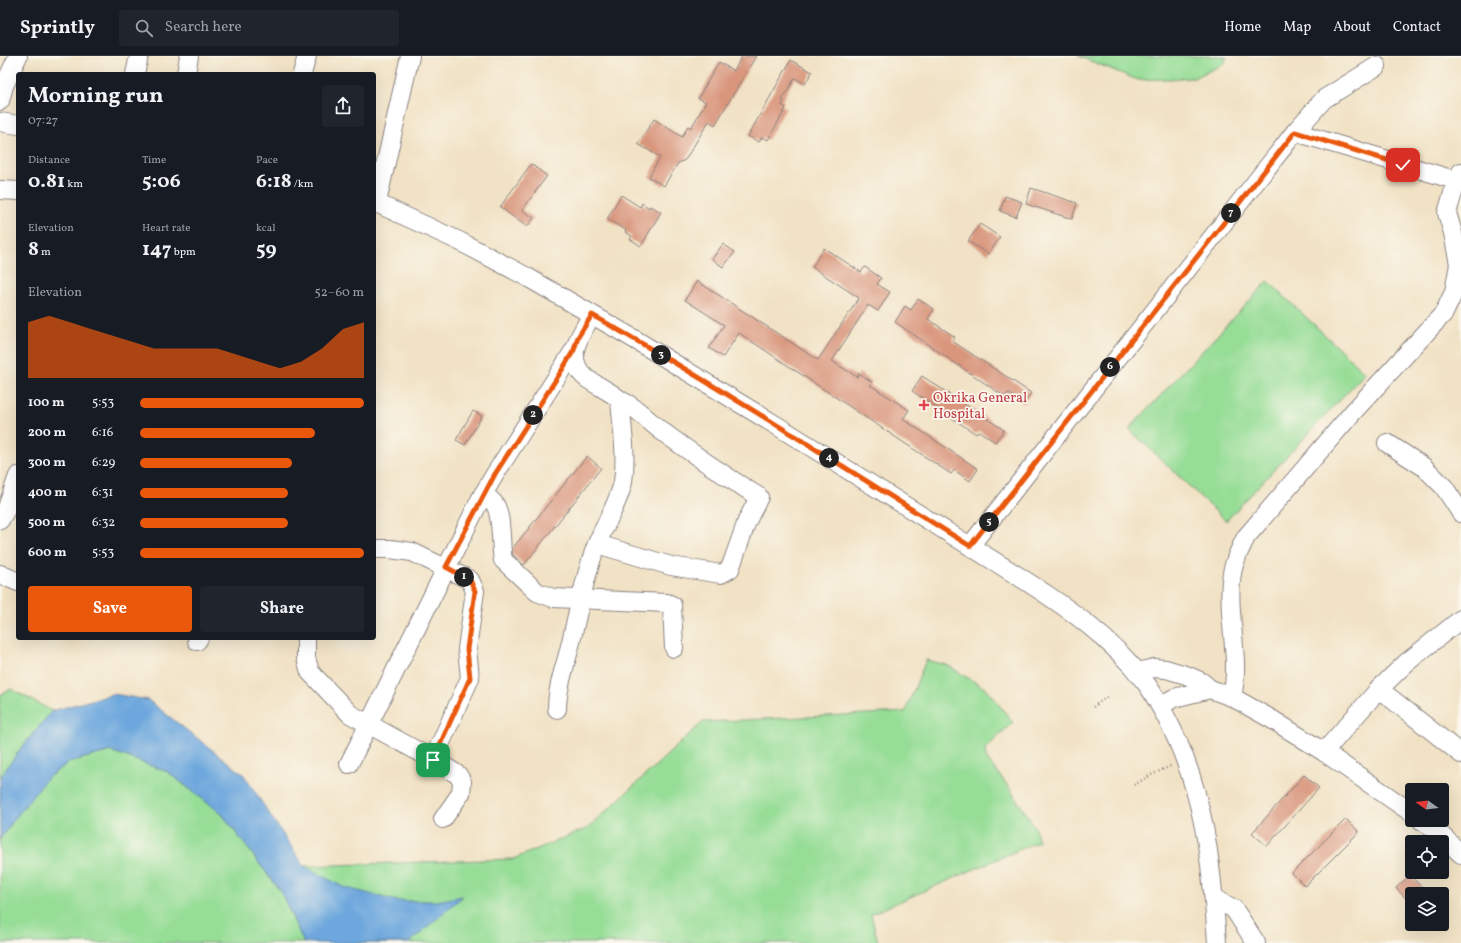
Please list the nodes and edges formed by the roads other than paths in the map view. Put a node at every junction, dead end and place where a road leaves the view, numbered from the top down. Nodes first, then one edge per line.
1 (18, 56) edge
2 (139, 56) edge
3 (189, 56) edge
4 (307, 56) edge
5 (410, 56) edge
6 (1377, 66) dead end
7 (135, 72) edge
8 (186, 72) edge
9 (303, 72) edge
10 (0, 101) edge
11 (0, 122) edge
12 (16, 125) edge
13 (1295, 132) junction
14 (1459, 176) edge
15 (0, 190) edge
16 (16, 191) edge
17 (376, 198) edge
18 (376, 202) edge
19 (592, 315) junction
20 (574, 350) junction
21 (620, 400) junction
22 (1387, 443) dead end
23 (16, 482) edge
24 (483, 494) junction
25 (1461, 513) edge
26 (0, 520) edge
27 (597, 544) junction
28 (970, 546) junction
29 (376, 549) edge
30 (446, 567) junction
31 (0, 574) edge
32 (16, 581) edge
33 (582, 599) junction
34 (1461, 619) edge
35 (306, 640) edge
36 (674, 648) dead end
37 (1137, 672) junction
38 (1210, 689) junction
39 (1379, 689) junction
40 (1232, 697) junction
41 (1160, 706) junction
42 (557, 709) dead end
43 (368, 725) junction
44 (1324, 752) junction
45 (1461, 754) edge
46 (433, 760) junction
47 (349, 764) dead end
48 (1405, 809) edge
49 (443, 819) dead end
50 (1432, 827) edge
51 (1461, 854) edge
52 (1214, 898) junction
53 (1217, 943) edge
54 (1256, 943) edge

1 - 10 street
2 - 7 street
3 - 8 street
4 - 9 street
5 - 17 street
6 - 13 street
11 - 12 street
13 - 14 street
13 - 28 street
14 - 40 street
15 - 16 street
18 - 19 street
19 - 20 street
19 - 28 street
20 - 21 street
20 - 24 street
21 - 27 street
21 - 27 street
22 - 25 street
23 - 26 street
24 - 30 street
24 - 33 street
27 - 33 street
28 - 37 street
29 - 30 street
30 - 43 street
30 - 46 street
31 - 32 street
33 - 36 street
33 - 42 street
34 - 39 street
35 - 43 street
37 - 38 street
37 - 41 street
38 - 40 street
38 - 41 street
39 - 44 street
39 - 45 street
40 - 44 street
41 - 52 street
43 - 46 street
43 - 47 street
44 - 48 street
46 - 49 street
50 - 51 street
52 - 53 street
52 - 54 street

